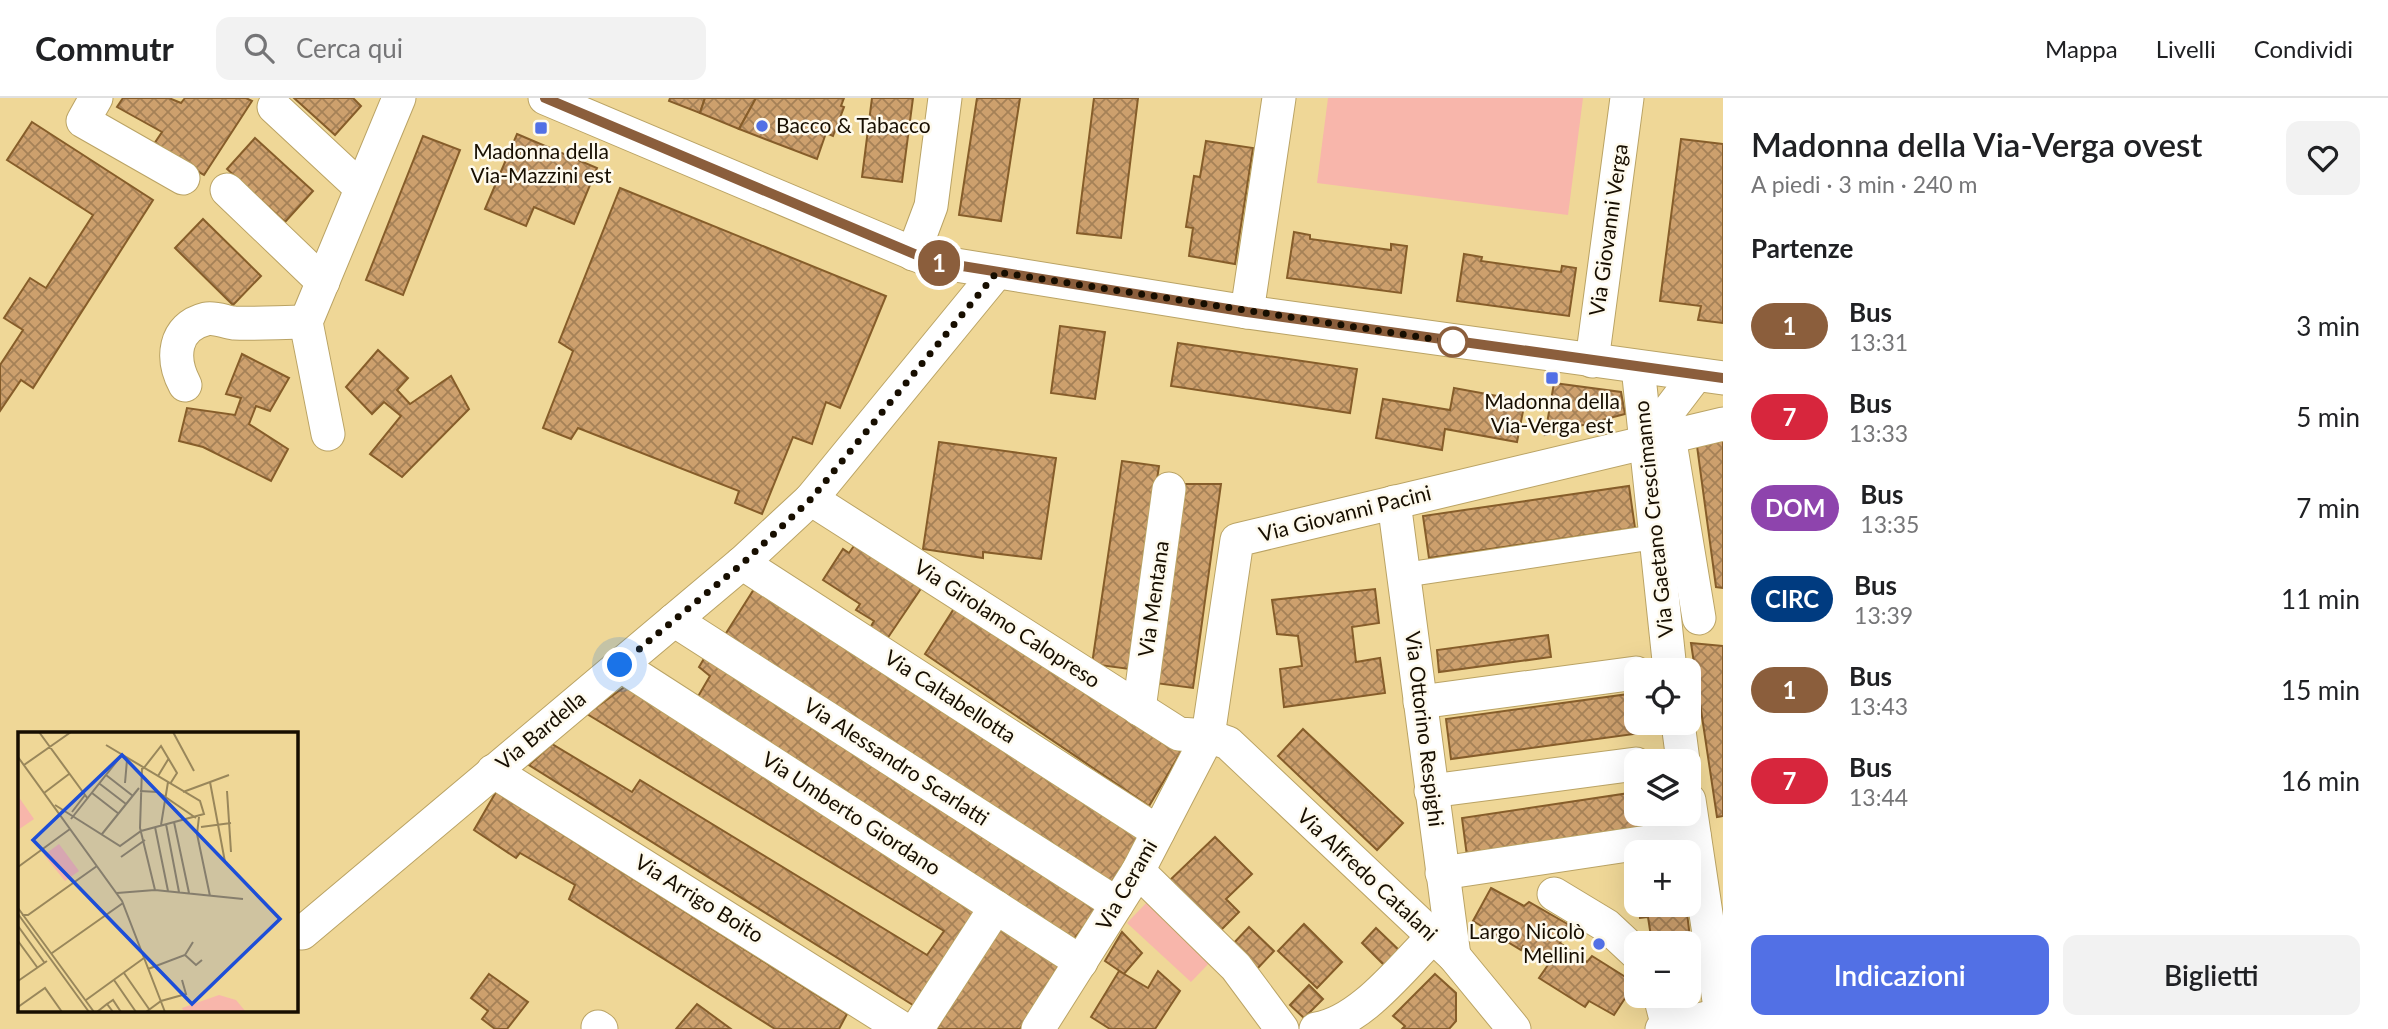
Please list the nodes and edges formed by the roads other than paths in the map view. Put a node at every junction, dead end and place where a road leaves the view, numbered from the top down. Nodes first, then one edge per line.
1 (96, 98) edge
2 (398, 98) edge
3 (545, 98) edge
4 (945, 98) edge
5 (1279, 98) edge
6 (1627, 98) edge
7 (274, 107) dead end
8 (183, 178) dead end
9 (361, 188) junction
10 (227, 190) dead end
11 (914, 254) junction
12 (997, 272) junction
13 (323, 282) junction
14 (1247, 312) junction
15 (306, 322) junction
16 (1591, 361) junction
17 (1638, 367) junction
18 (1711, 377) edge
19 (185, 384) dead end
20 (1723, 424) edge
21 (328, 434) dead end
22 (1663, 437) junction
23 (1169, 489) dead end
24 (811, 499) junction
25 (1394, 502) junction
26 (1655, 537) junction
27 (743, 563) junction
28 (1404, 575) junction
29 (1662, 612) junction
30 (1711, 619) edge
31 (674, 620) junction
32 (1664, 658) edge
33 (620, 665) junction
34 (1624, 675) edge
35 (1420, 702) junction
36 (1139, 709) junction
37 (1208, 736) junction
38 (1624, 766) edge
39 (493, 771) junction
40 (1431, 791) junction
41 (1693, 826) edge
42 (1158, 832) junction
43 (1694, 835) junction
44 (1138, 872) junction
45 (1442, 873) junction
46 (1553, 894) dead end
47 (1117, 904) junction
48 (996, 907) junction
49 (302, 933) dead end
50 (1624, 942) edge
51 (1443, 947) junction
52 (1081, 962) junction
53 (1662, 1008) edge
54 (1722, 1014) edge
55 (1665, 1028) edge
56 (904, 1029) edge
57 (917, 1029) edge
58 (1038, 1029) edge
59 (1282, 1029) edge
60 (1316, 1029) edge
61 (1514, 1029) edge

1 - 8 street
2 - 9 street
3 - 11 street
4 - 11 street
5 - 14 street
6 - 16 street, Via Giovanni Verga
7 - 9 street
9 - 13 street
10 - 13 street
11 - 12 street
12 - 14 street
12 - 24 street, Via Bardella
13 - 15 street
14 - 16 street
15 - 19 street
15 - 21 street
16 - 17 street
17 - 18 street
17 - 22 street, Via Gaetano Crescimanno
18 - 22 street
20 - 22 street, Via Giovanni Pacini
22 - 25 street, Via Giovanni Pacini
22 - 26 street, Via Gaetano Crescimanno
22 - 30 street, Via Gaetano Crescimanno
23 - 36 street, Via Mentana
24 - 27 street, Via Bardella
24 - 36 street, Via Girolamo Calopreso
25 - 28 street, Via Ottorino Respighi
25 - 37 street, Via Giovanni Pacini
26 - 28 street
26 - 29 street, Via Gaetano Crescimanno
27 - 31 street, Via Bardella
27 - 42 street, Via Caltabellotta
28 - 35 street, Via Ottorino Respighi
29 - 30 street
29 - 32 street, Via Gaetano Crescimanno
31 - 33 street, Via Bardella
31 - 47 street, Via Alessandro Scarlatti
33 - 39 street, Via Bardella
33 - 48 street, Via Umberto Giordano
34 - 35 street
35 - 40 street, Via Ottorino Respighi
36 - 37 street, Via Girolamo Calopreso
37 - 42 street, Via Cerami
37 - 51 street, Via Alfredo Catalani
38 - 40 street
39 - 49 street, Via Bardella
39 - 56 street, Via Arrigo Boito
40 - 45 street, Via Ottorino Respighi
41 - 43 street
42 - 44 street, Via Cerami
43 - 45 street
43 - 54 street
44 - 47 street, Via Cerami
44 - 59 street
45 - 51 street, Via Ottorino Respighi
46 - 50 street
47 - 52 street, Via Cerami
48 - 52 street, Via Umberto Giordano
48 - 57 street
51 - 60 street
51 - 61 street, Via Alfredo Catalani
52 - 58 street, Via Cerami
53 - 55 street
54 - 55 street

